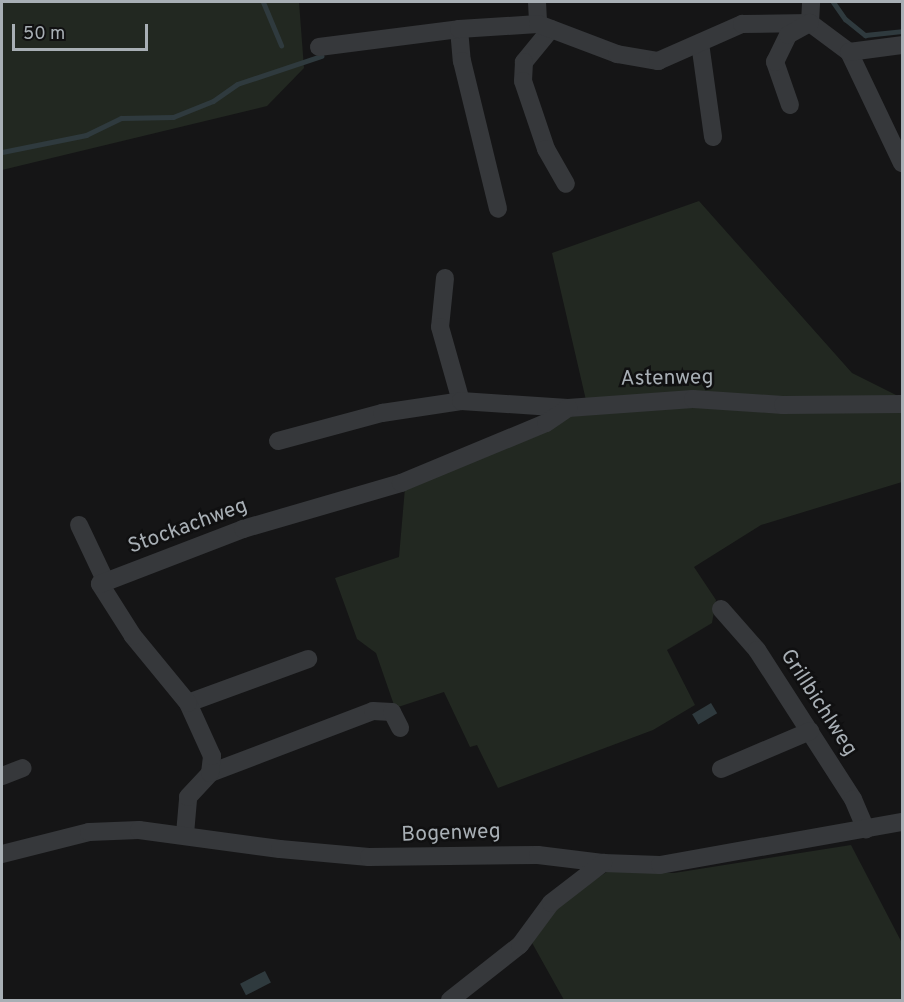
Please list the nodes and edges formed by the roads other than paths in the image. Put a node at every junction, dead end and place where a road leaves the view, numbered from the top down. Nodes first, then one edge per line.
1 (537, 2) edge
2 (811, 2) edge
3 (810, 23) junction
4 (545, 27) junction
5 (459, 29) junction
6 (700, 43) junction
7 (903, 45) edge
8 (319, 47) dead end
9 (849, 52) junction
10 (790, 105) dead end
11 (713, 136) dead end
12 (903, 163) edge
13 (566, 184) dead end
14 (498, 209) dead end
15 (445, 278) dead end
16 (461, 400) junction
17 (903, 404) edge
18 (568, 408) junction
19 (278, 441) dead end
20 (79, 525) dead end
21 (106, 582) junction
22 (721, 609) dead end
23 (308, 659) dead end
24 (188, 703) junction
25 (400, 728) dead end
26 (810, 731) junction
27 (23, 768) dead end
28 (721, 769) dead end
29 (210, 773) junction
30 (2, 776) edge
31 (903, 822) edge
32 (866, 829) junction
33 (185, 834) junction
34 (2, 852) edge
35 (603, 863) junction
36 (450, 1000) edge

1 - 4 street
2 - 3 street
3 - 6 street
3 - 9 street
3 - 10 street
4 - 5 street
4 - 6 street
4 - 13 street
5 - 8 street
5 - 14 street
6 - 11 street
7 - 9 street
9 - 12 street
15 - 16 street
16 - 18 street, Astenweg
16 - 19 street, Astenweg
17 - 18 street, Astenweg
18 - 21 street, Stockachweg
20 - 21 street
21 - 24 street
22 - 26 street, Grillbichlweg
23 - 24 street
24 - 29 street
25 - 29 street
26 - 28 street
26 - 32 street, Grillbichlweg
27 - 30 street
29 - 33 street
31 - 32 street, Bogenweg
32 - 35 street, Bogenweg
33 - 34 street, Bogenweg
33 - 35 street, Bogenweg
35 - 36 street

